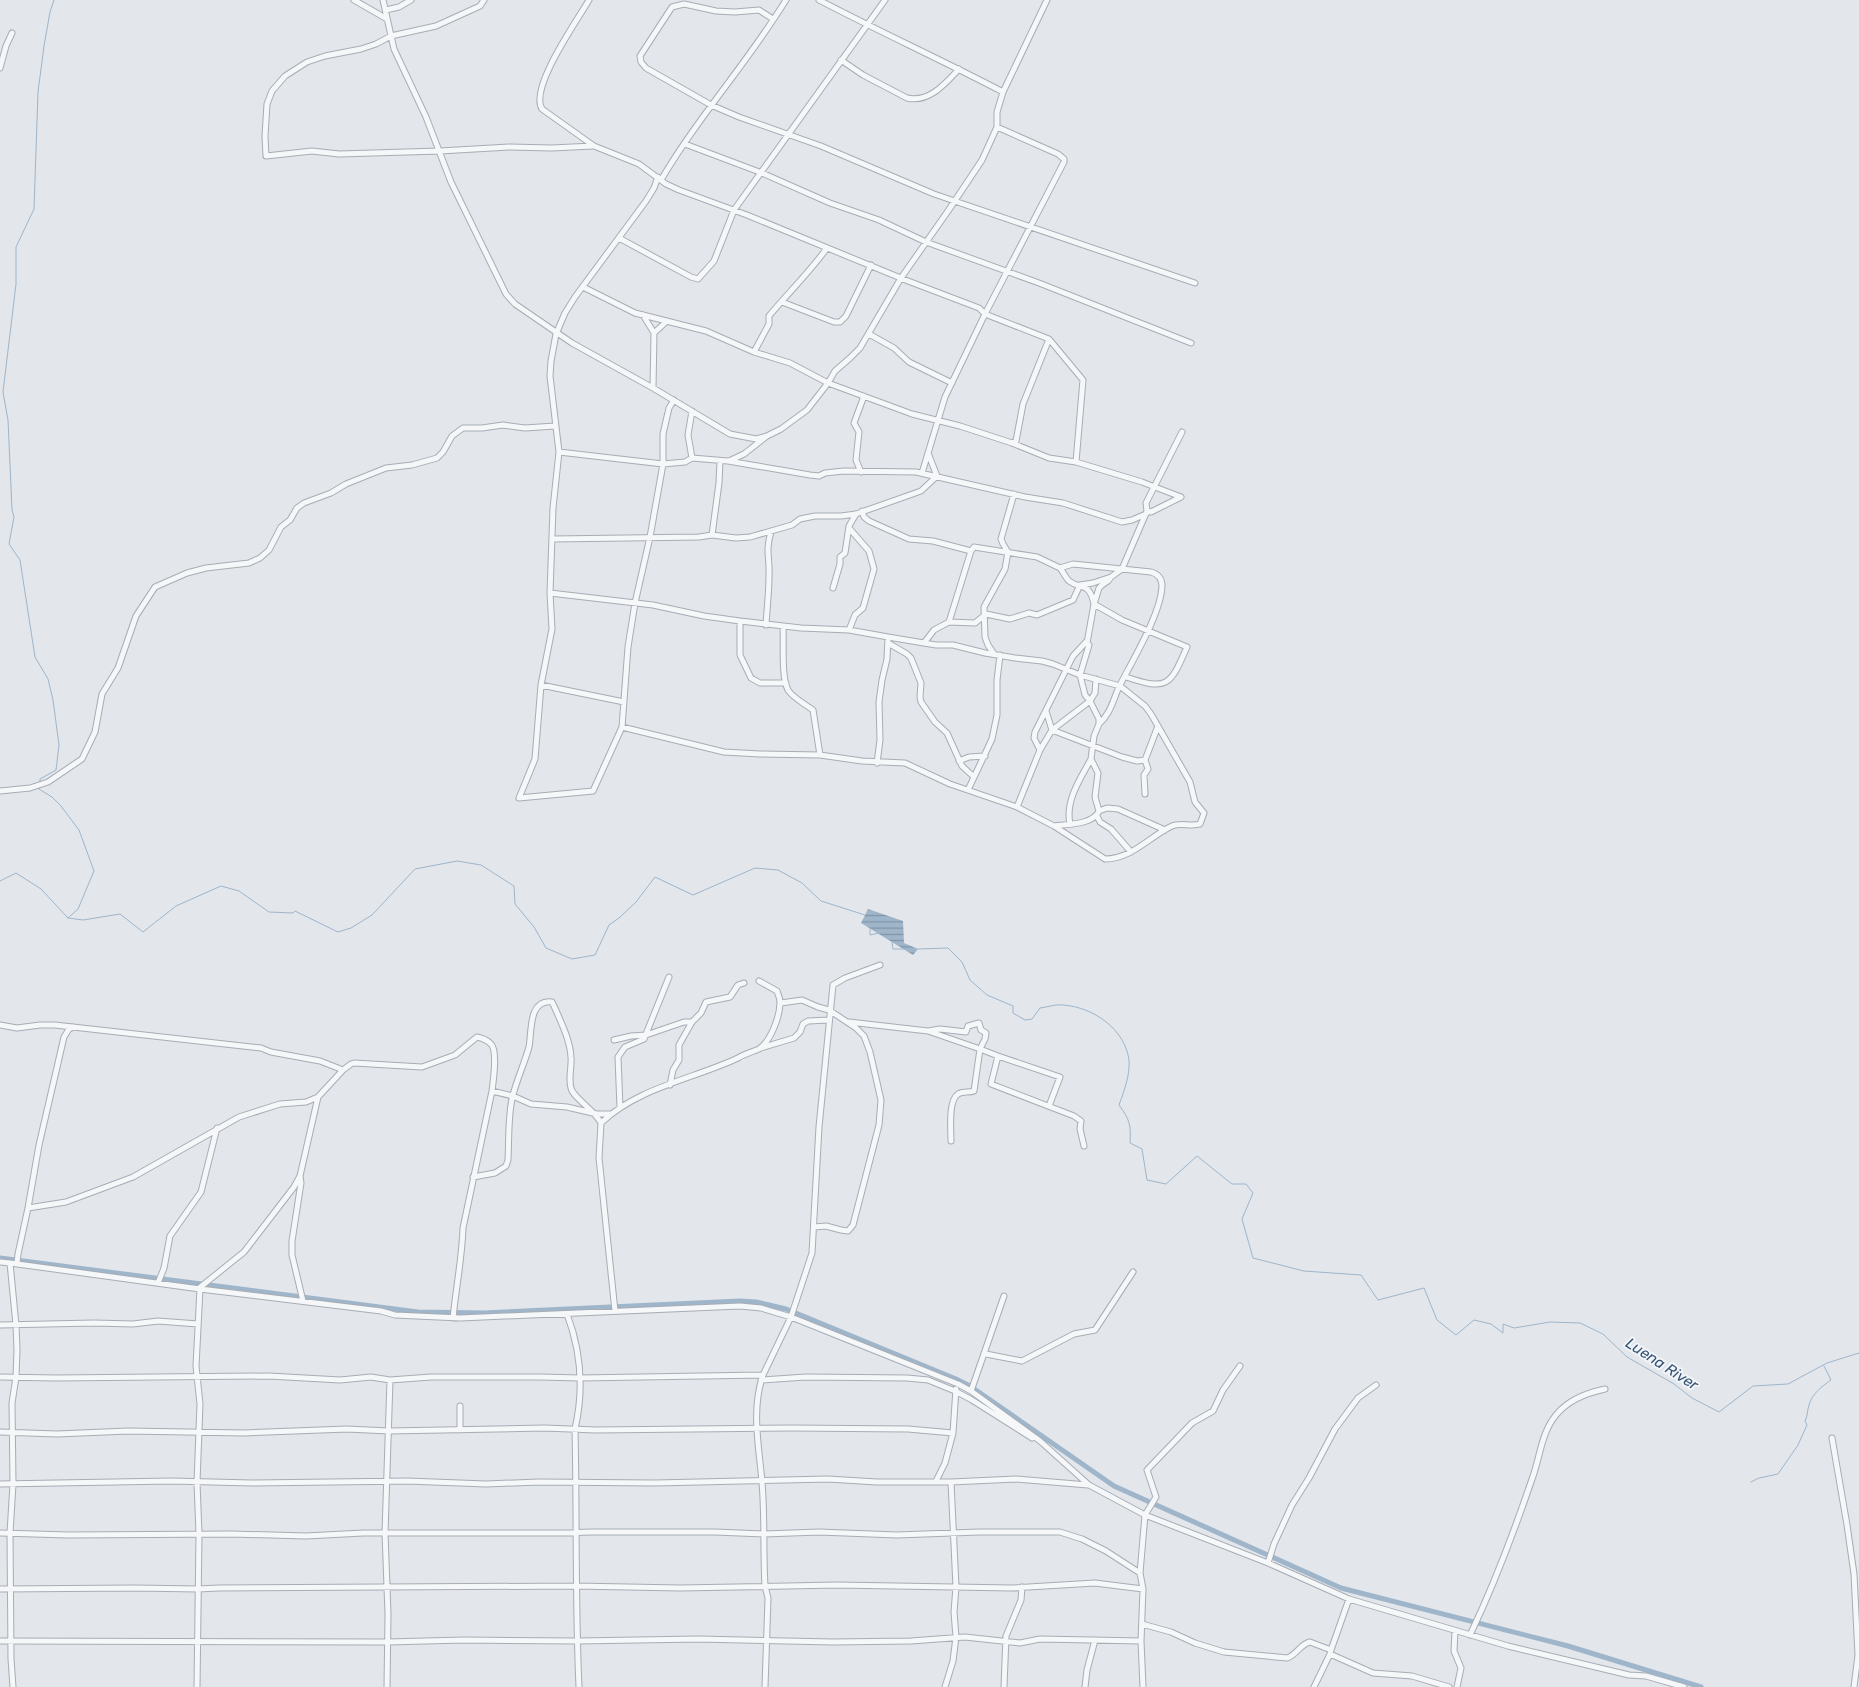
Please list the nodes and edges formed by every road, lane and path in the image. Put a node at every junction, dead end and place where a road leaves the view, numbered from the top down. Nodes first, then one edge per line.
1 (354, 0) edge
2 (411, 0) edge
3 (484, 0) edge
4 (589, 0) edge
5 (688, 0) edge
6 (786, 0) edge
7 (819, 0) edge
8 (885, 0) edge
9 (1047, 0) edge
10 (383, 1) edge
11 (693, 5) junction
12 (386, 10) junction
13 (374, 12) junction
14 (388, 19) junction
15 (773, 19) junction
16 (868, 26) junction
17 (12, 33) dead end
18 (390, 36) junction
19 (841, 60) junction
20 (0, 68) edge
21 (959, 69) junction
22 (1003, 92) junction
23 (711, 104) junction
24 (997, 127) junction
25 (788, 135) junction
26 (685, 144) junction
27 (594, 146) junction
28 (440, 151) junction
29 (762, 173) junction
30 (659, 178) junction
31 (666, 184) junction
32 (654, 188) junction
33 (955, 201) junction
34 (734, 210) junction
35 (1030, 228) junction
36 (619, 238) junction
37 (926, 242) junction
38 (826, 248) junction
39 (871, 266) junction
40 (1006, 271) junction
41 (901, 278) junction
42 (1195, 283) dead end
43 (583, 287) junction
44 (782, 302) junction
45 (985, 314) junction
46 (642, 315) junction
47 (666, 321) junction
48 (654, 333) junction
49 (556, 334) junction
50 (869, 334) junction
51 (1049, 339) junction
52 (1190, 343) dead end
53 (754, 352) junction
54 (828, 383) junction
55 (952, 383) junction
56 (653, 388) junction
57 (665, 396) junction
58 (864, 396) junction
59 (674, 400) junction
60 (669, 408) junction
61 (692, 411) junction
62 (937, 420) junction
63 (555, 426) junction
64 (1182, 432) dead end
65 (767, 436) junction
66 (1012, 443) junction
67 (559, 452) junction
68 (928, 453) junction
69 (692, 458) junction
70 (720, 461) junction
71 (728, 461) junction
72 (1076, 462) junction
73 (663, 464) junction
74 (861, 472) junction
75 (922, 473) junction
76 (937, 476) junction
77 (1154, 487) junction
78 (1014, 494) junction
79 (862, 511) junction
80 (1146, 512) junction
81 (856, 514) junction
82 (841, 516) junction
83 (849, 527) junction
84 (771, 532) junction
85 (712, 534) junction
86 (650, 537) junction
87 (553, 539) junction
88 (971, 551) junction
89 (1008, 552) junction
90 (1060, 568) junction
91 (1122, 569) junction
92 (1111, 577) junction
93 (1080, 585) junction
94 (833, 588) dead end
95 (550, 593) junction
96 (635, 603) junction
97 (1094, 604) junction
98 (984, 615) junction
99 (740, 621) junction
100 (949, 622) junction
101 (766, 625) junction
102 (783, 626) junction
103 (849, 630) junction
104 (1147, 630) junction
105 (888, 637) junction
106 (1088, 640) junction
107 (888, 643) junction
108 (924, 643) junction
109 (997, 655) junction
110 (1066, 669) junction
111 (1080, 675) junction
112 (1126, 677) junction
113 (1096, 679) junction
114 (786, 683) junction
115 (541, 685) junction
116 (1120, 686) junction
117 (1090, 701) junction
118 (624, 702) junction
119 (1046, 711) junction
120 (1099, 724) junction
121 (1158, 726) junction
122 (622, 727) junction
123 (1052, 730) junction
124 (1093, 745) junction
125 (1040, 750) junction
126 (820, 755) junction
127 (985, 756) junction
128 (1090, 759) junction
129 (1145, 760) junction
130 (960, 761) junction
131 (878, 763) junction
132 (974, 777) junction
133 (968, 790) junction
134 (0, 791) edge
135 (1145, 794) dead end
136 (1017, 807) junction
137 (1098, 813) junction
138 (1070, 824) junction
139 (1054, 826) junction
140 (1165, 830) junction
141 (1131, 852) junction
142 (880, 965) dead end
143 (669, 977) dead end
144 (760, 981) dead end
145 (744, 983) dead end
146 (781, 1003) junction
147 (829, 1010) junction
148 (829, 1020) junction
149 (845, 1021) junction
150 (692, 1022) junction
151 (0, 1025) edge
152 (73, 1027) junction
153 (928, 1031) junction
154 (646, 1035) junction
155 (614, 1040) dead end
156 (759, 1049) junction
157 (980, 1049) junction
158 (998, 1056) junction
159 (343, 1070) junction
160 (670, 1085) junction
161 (492, 1091) junction
162 (513, 1096) junction
163 (318, 1097) junction
164 (1049, 1106) junction
165 (620, 1108) junction
166 (597, 1114) junction
167 (610, 1114) junction
168 (601, 1123) junction
169 (217, 1128) junction
170 (951, 1141) dead end
171 (1084, 1146) dead end
172 (300, 1176) junction
173 (473, 1177) junction
174 (28, 1208) junction
175 (814, 1227) junction
176 (0, 1262) edge
177 (10, 1263) junction
178 (18, 1264) junction
179 (1133, 1272) dead end
180 (158, 1283) junction
181 (199, 1289) junction
182 (1004, 1296) dead end
183 (303, 1302) junction
184 (615, 1311) junction
185 (567, 1314) junction
186 (790, 1317) junction
187 (453, 1318) junction
188 (198, 1324) junction
189 (0, 1325) edge
190 (16, 1325) junction
191 (986, 1354) junction
192 (1240, 1366) dead end
193 (0, 1377) edge
194 (16, 1377) junction
195 (197, 1377) junction
196 (762, 1377) junction
197 (580, 1378) junction
198 (390, 1380) junction
199 (958, 1384) junction
200 (1376, 1385) dead end
201 (1605, 1389) dead end
202 (955, 1391) junction
203 (971, 1391) junction
204 (460, 1406) dead end
205 (756, 1428) junction
206 (575, 1429) junction
207 (460, 1430) junction
208 (12, 1431) junction
209 (389, 1431) junction
210 (0, 1432) edge
211 (200, 1433) junction
212 (953, 1433) junction
213 (1832, 1438) dead end
214 (1040, 1441) junction
215 (762, 1480) junction
216 (936, 1481) junction
217 (197, 1482) junction
218 (388, 1482) junction
219 (576, 1482) junction
220 (951, 1482) junction
221 (0, 1484) edge
222 (13, 1484) junction
223 (1089, 1485) junction
224 (1145, 1514) junction
225 (577, 1532) junction
226 (0, 1533) edge
227 (10, 1533) junction
228 (385, 1533) junction
229 (199, 1534) junction
230 (764, 1534) junction
231 (954, 1534) junction
232 (1268, 1563) junction
233 (1140, 1573) junction
234 (575, 1586) junction
235 (765, 1586) junction
236 (956, 1587) junction
237 (1022, 1587) junction
238 (387, 1588) junction
239 (0, 1589) edge
240 (11, 1589) junction
241 (1143, 1589) junction
242 (198, 1590) junction
243 (1349, 1599) junction
244 (1142, 1624) junction
245 (1455, 1631) junction
246 (1470, 1635) junction
247 (956, 1637) junction
248 (767, 1640) junction
249 (1095, 1640) junction
250 (0, 1641) edge
251 (11, 1641) junction
252 (197, 1641) junction
253 (577, 1641) junction
254 (1141, 1641) junction
255 (387, 1642) junction
256 (1006, 1642) junction
257 (1330, 1652) junction
258 (1440, 1686) edge
259 (13, 1687) edge
260 (197, 1687) edge
261 (387, 1687) edge
262 (579, 1687) edge
263 (765, 1687) edge
264 (945, 1687) edge
265 (1004, 1687) edge
266 (1085, 1687) edge
267 (1143, 1687) edge
268 (1314, 1687) edge
269 (1449, 1687) edge
270 (1457, 1687) edge
271 (1684, 1687) edge
272 (1854, 1687) edge

1 - 13 street
2 - 12 street
3 - 18 street
4 - 27 street
5 - 11 street
6 - 15 street
7 - 16 street
8 - 16 street
9 - 22 street
10 - 12 street
10 - 13 street
11 - 15 street
11 - 23 street
12 - 14 street
13 - 14 street
14 - 18 street
15 - 23 street
16 - 19 street
16 - 21 street
17 - 20 street
18 - 28 street
18 - 28 street
19 - 21 street
19 - 25 street
21 - 22 street
22 - 24 street
23 - 25 street
23 - 26 street
24 - 33 street
24 - 35 street
25 - 29 street
25 - 33 street
26 - 29 street
26 - 30 street
27 - 28 street
27 - 30 street
28 - 49 street
29 - 34 street
29 - 37 street
30 - 31 street
30 - 32 street
31 - 32 street
31 - 34 street
32 - 36 street
33 - 35 street
33 - 37 street
34 - 36 street
34 - 38 street
35 - 40 street
35 - 42 street
36 - 43 street
37 - 40 street
37 - 41 street
38 - 39 street
38 - 44 street
39 - 41 street
39 - 44 street
40 - 45 street
40 - 52 street
41 - 45 street
41 - 50 street
43 - 46 street
43 - 49 street
44 - 53 street
45 - 51 street
45 - 55 street
46 - 47 street
46 - 48 street
47 - 48 street
47 - 53 street
48 - 56 street
49 - 56 street
49 - 63 street
50 - 54 street
50 - 55 street
51 - 66 street
51 - 72 street
53 - 54 street
54 - 58 street
54 - 65 street
55 - 62 street
56 - 57 street
57 - 59 street
57 - 60 street
58 - 62 street
58 - 74 street
59 - 60 street
59 - 61 street
60 - 73 street
61 - 65 street
61 - 69 street
62 - 66 street
62 - 68 street
63 - 67 street
63 - 134 street
64 - 77 street
65 - 71 street
66 - 72 street
67 - 73 street
67 - 87 street
68 - 75 street
68 - 76 street
69 - 70 street
69 - 73 street
70 - 71 street
70 - 85 street
71 - 74 street
72 - 77 street
73 - 86 street
74 - 75 street
75 - 76 street
76 - 78 street
76 - 79 street
77 - 80 street
77 - 80 street
78 - 80 street
78 - 89 street
79 - 81 street
79 - 88 street
80 - 91 street
81 - 82 street
81 - 83 street
82 - 83 street
82 - 84 street
83 - 94 street
83 - 103 street
84 - 85 street
84 - 101 street
85 - 86 street
86 - 87 street
86 - 96 street
87 - 95 street
88 - 89 street
88 - 100 street
89 - 90 street
89 - 98 street
90 - 91 street
90 - 93 street
91 - 92 street
91 - 104 street
92 - 93 street
92 - 97 street
93 - 97 street
93 - 98 street
95 - 96 street
95 - 115 street
96 - 99 street
96 - 118 street
97 - 104 street
97 - 106 street
98 - 100 street
98 - 109 street
99 - 101 street
99 - 114 street
100 - 108 street
101 - 102 street
102 - 103 street
102 - 114 street
103 - 105 street
104 - 112 street
104 - 112 street
105 - 107 street
105 - 108 street
106 - 110 street
106 - 111 street
107 - 130 street
107 - 131 street
108 - 109 street
109 - 110 street
109 - 127 street
110 - 111 street
110 - 119 street
111 - 113 street
111 - 117 street
112 - 116 street
113 - 116 street
113 - 117 street
114 - 126 street
115 - 118 street
115 - 122 street
116 - 120 street
116 - 121 street
117 - 120 street
117 - 123 street
118 - 122 street
119 - 123 street
119 - 125 street
120 - 124 street
121 - 129 street
121 - 140 street
122 - 126 street
123 - 124 street
123 - 125 street
124 - 128 street
124 - 129 street
125 - 136 street
126 - 131 street
127 - 130 street
127 - 132 street
128 - 137 street
128 - 138 street
129 - 135 street
130 - 132 street
131 - 133 street
132 - 133 street
133 - 136 street
136 - 139 street
137 - 138 street
137 - 140 street
137 - 141 street
138 - 139 street
139 - 141 street
140 - 141 street
142 - 147 street
143 - 154 street
144 - 146 street
145 - 150 street
146 - 147 street
146 - 156 street
147 - 148 street
147 - 149 street
148 - 156 street
148 - 175 street
149 - 153 street
149 - 175 street
150 - 154 street
150 - 160 street
151 - 152 street
152 - 159 street
152 - 174 street
153 - 157 street
153 - 157 street
154 - 155 street
154 - 165 street
156 - 160 street
157 - 158 street
157 - 170 street
158 - 164 street
158 - 164 street
159 - 161 street
159 - 163 street
160 - 165 street
161 - 162 street
161 - 173 street
162 - 166 street
162 - 166 street
162 - 173 street
163 - 169 street
163 - 172 street
164 - 171 street
165 - 167 street
166 - 167 street
166 - 168 street
167 - 168 street
168 - 184 street
169 - 174 street
169 - 180 street
172 - 181 street
172 - 183 street
173 - 187 street
174 - 178 street
175 - 186 street
176 - 177 street
177 - 178 street
177 - 190 street
178 - 180 street
179 - 191 street
180 - 181 street
181 - 183 street
181 - 188 street
182 - 191 street
183 - 187 street
184 - 185 street
184 - 186 street
185 - 187 street
185 - 197 street
186 - 196 street
186 - 199 street
188 - 190 street
188 - 195 street
189 - 190 street
190 - 194 street
191 - 203 street
192 - 224 street
193 - 194 street
194 - 195 street
194 - 208 street
195 - 198 street
195 - 211 street
196 - 197 street
196 - 202 street
196 - 205 street
197 - 198 street
197 - 206 street
198 - 209 street
199 - 202 street
199 - 203 street
200 - 232 street
201 - 246 street
202 - 212 street
202 - 214 street
203 - 214 street
204 - 207 street
205 - 206 street
205 - 212 street
205 - 215 street
206 - 207 street
206 - 219 street
207 - 209 street
208 - 210 street
208 - 211 street
208 - 222 street
209 - 211 street
209 - 218 street
211 - 217 street
212 - 216 street
213 - 272 street
214 - 223 street
215 - 216 street
215 - 219 street
215 - 230 street
216 - 220 street
217 - 218 street
217 - 222 street
217 - 229 street
218 - 219 street
218 - 228 street
219 - 225 street
220 - 223 street
220 - 231 street
221 - 222 street
222 - 227 street
223 - 224 street
224 - 232 street
224 - 233 street
225 - 228 street
225 - 230 street
225 - 234 street
226 - 227 street
227 - 229 street
227 - 240 street
228 - 229 street
228 - 238 street
229 - 242 street
230 - 231 street
230 - 235 street
231 - 233 street
231 - 236 street
232 - 243 street
233 - 241 street
234 - 235 street
234 - 238 street
234 - 253 street
235 - 236 street
235 - 248 street
236 - 237 street
236 - 247 street
237 - 241 street
237 - 256 street
238 - 242 street
238 - 255 street
239 - 240 street
240 - 242 street
240 - 251 street
241 - 244 street
242 - 252 street
243 - 245 street
243 - 257 street
244 - 254 street
244 - 257 street
245 - 246 street
245 - 270 street
246 - 271 street
247 - 248 street
247 - 256 street
247 - 264 street
248 - 253 street
248 - 263 street
249 - 254 street
249 - 256 street
249 - 266 street
250 - 251 street
251 - 252 street
251 - 259 street
252 - 255 street
252 - 260 street
253 - 255 street
253 - 262 street
254 - 267 street
255 - 261 street
256 - 265 street
257 - 258 street
257 - 268 street
258 - 269 street

